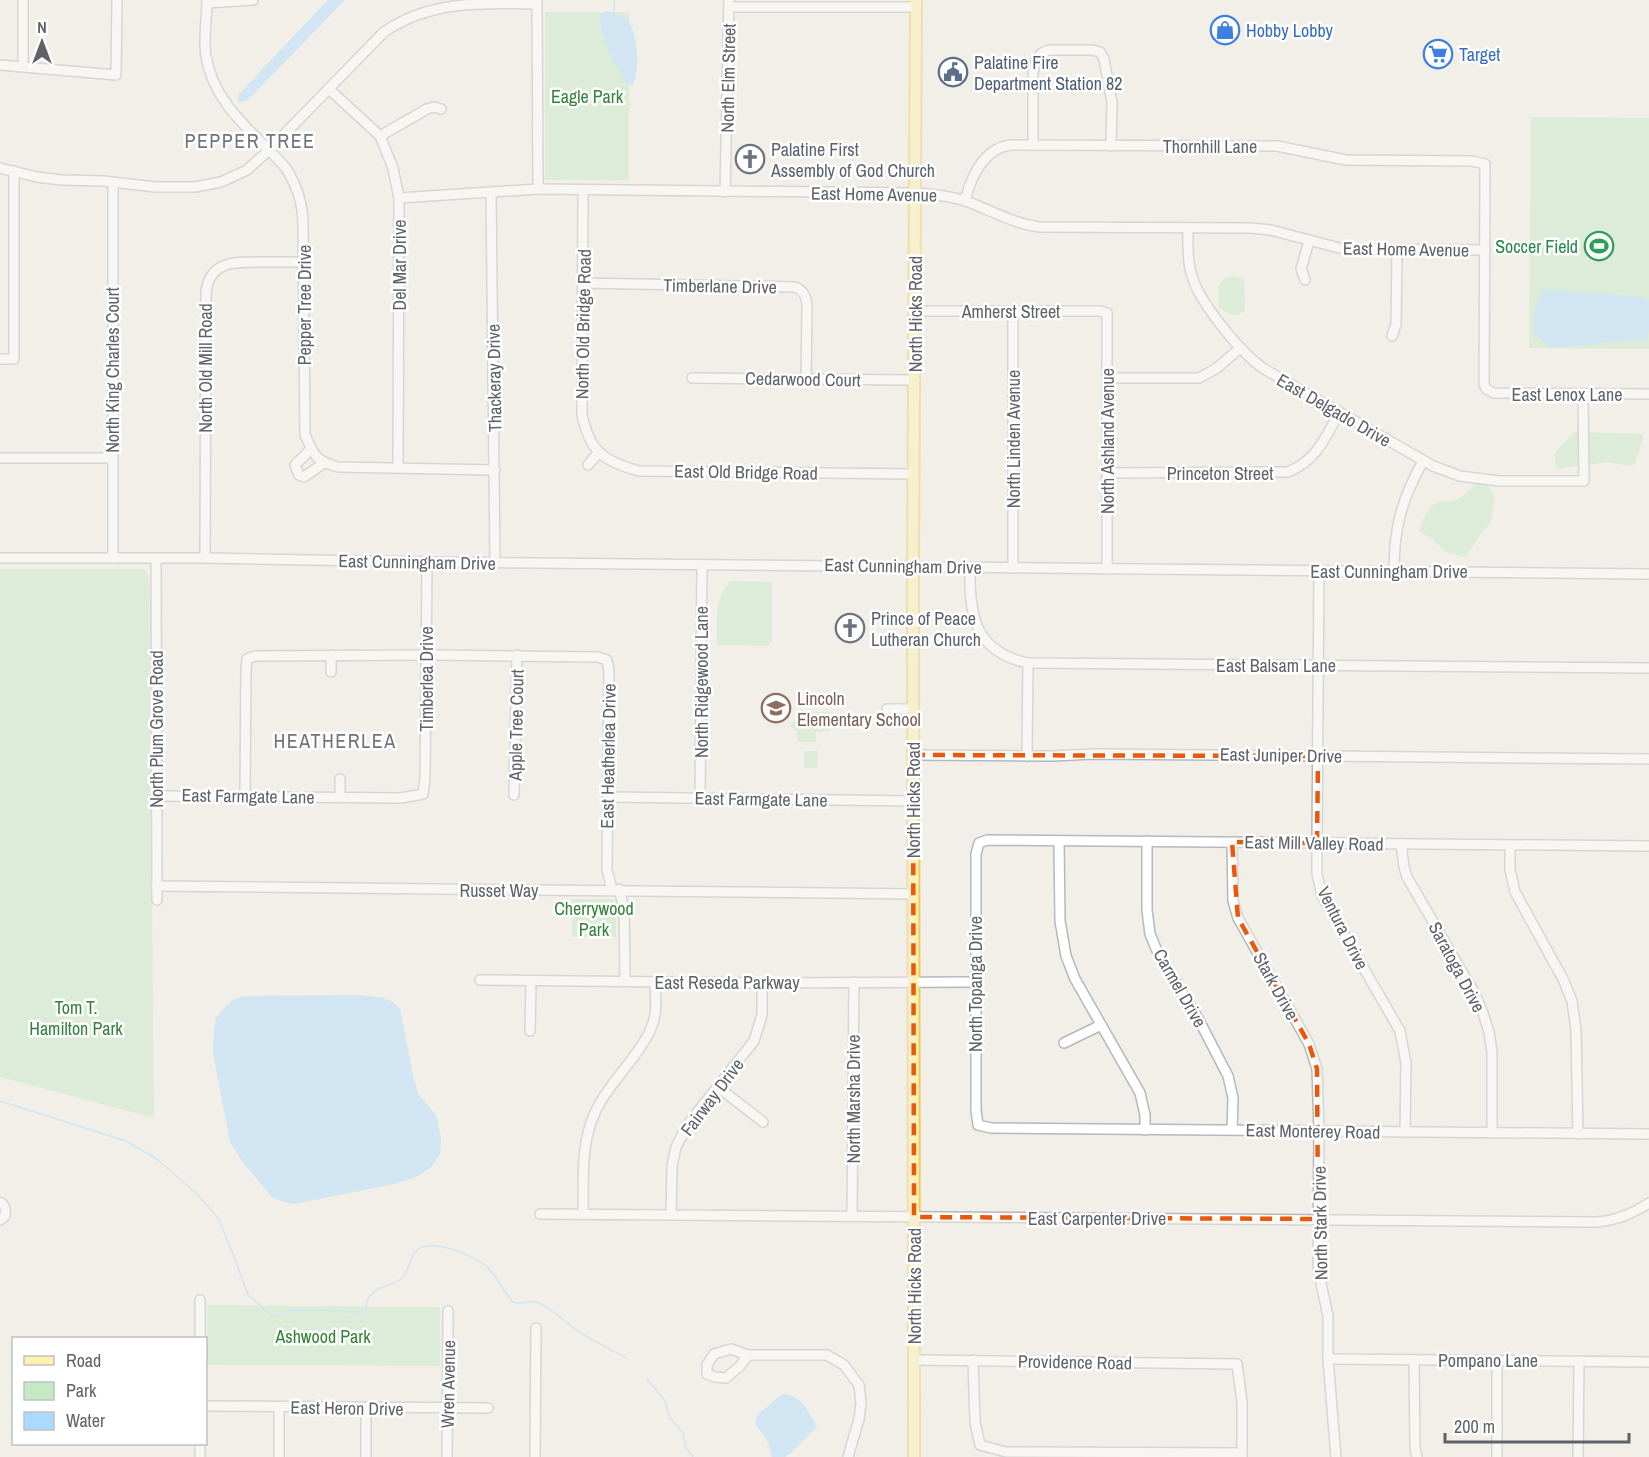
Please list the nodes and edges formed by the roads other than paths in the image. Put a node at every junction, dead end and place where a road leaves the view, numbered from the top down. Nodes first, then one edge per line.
1 (23, 0) edge
2 (117, 0) edge
3 (254, 0) edge
4 (207, 1) edge
5 (537, 2) edge
6 (729, 4) edge
7 (864, 4) edge
8 (916, 4) edge
9 (0, 65) edge
10 (23, 66) junction
11 (329, 89) junction
12 (441, 109) dead end
13 (380, 136) junction
14 (1033, 145) junction
15 (1111, 146) junction
16 (269, 150) junction
17 (0, 168) edge
18 (14, 171) junction
19 (113, 182) junction
20 (538, 189) junction
21 (584, 190) junction
22 (491, 192) junction
23 (725, 192) junction
24 (916, 193) junction
25 (399, 198) junction
26 (965, 201) junction
27 (1188, 228) junction
28 (1309, 241) junction
29 (1397, 250) junction
30 (1485, 250) junction
31 (303, 262) junction
32 (1305, 280) dead end
33 (584, 283) junction
34 (915, 311) junction
35 (1013, 311) junction
36 (1107, 313) joint
37 (1392, 336) dead end
38 (1240, 348) junction
39 (0, 359) edge
40 (692, 378) dead end
41 (1108, 378) junction
42 (806, 380) junction
43 (915, 381) junction
44 (1583, 394) junction
45 (1649, 394) edge
46 (1339, 413) junction
47 (311, 449) junction
48 (599, 452) junction
49 (0, 458) edge
50 (112, 458) junction
51 (1423, 461) junction
52 (324, 463) junction
53 (588, 465) dead end
54 (398, 467) junction
55 (495, 470) junction
56 (1107, 473) junction
57 (914, 474) junction
58 (0, 558) edge
59 (113, 558) junction
60 (205, 558) junction
61 (156, 559) junction
62 (427, 562) junction
63 (495, 563) junction
64 (702, 565) junction
65 (913, 567) junction
66 (970, 567) junction
67 (1013, 568) junction
68 (1107, 569) junction
69 (1319, 570) junction
70 (1394, 570) junction
71 (1649, 574) edge
72 (331, 655) junction
73 (426, 655) junction
74 (517, 655) junction
75 (1028, 663) junction
76 (1318, 665) junction
77 (1649, 668) edge
78 (331, 672) dead end
79 (887, 709) dead end
80 (913, 709) junction
81 (913, 756) junction
82 (1027, 756) junction
83 (1318, 756) junction
84 (1649, 759) edge
85 (340, 779) dead end
86 (423, 794) joint
87 (245, 795) junction
88 (514, 795) dead end
89 (156, 796) junction
90 (608, 796) junction
91 (340, 797) junction
92 (700, 798) junction
93 (914, 801) junction
94 (1059, 841) junction
95 (1147, 842) junction
96 (1232, 842) junction
97 (979, 843) joint
98 (1317, 843) junction
99 (1401, 844) junction
100 (1510, 845) junction
101 (1649, 846) edge
102 (156, 886) junction
103 (615, 889) junction
104 (914, 894) junction
105 (157, 900) dead end
106 (480, 980) dead end
107 (531, 981) junction
108 (625, 981) junction
109 (854, 981) junction
110 (655, 982) junction
111 (914, 982) junction
112 (974, 982) junction
113 (762, 983) junction
114 (1101, 1025) junction
115 (530, 1030) dead end
116 (1064, 1043) dead end
117 (718, 1087) junction
118 (763, 1122) dead end
119 (978, 1125) joint
120 (1145, 1130) junction
121 (1232, 1130) junction
122 (1319, 1131) junction
123 (1406, 1132) junction
124 (1492, 1133) junction
125 (1578, 1134) junction
126 (1649, 1134) edge
127 (0, 1202) edge
128 (1649, 1203) edge
129 (540, 1214) dead end
130 (583, 1214) junction
131 (671, 1215) junction
132 (852, 1216) junction
133 (914, 1217) junction
134 (1318, 1219) junction
135 (0, 1220) edge
136 (200, 1300) dead end
137 (448, 1311) dead end
138 (536, 1328) dead end
139 (200, 1337) edge
140 (748, 1355) dead end
141 (1328, 1359) junction
142 (914, 1360) junction
143 (973, 1360) junction
144 (1414, 1360) junction
145 (1497, 1360) junction
146 (1579, 1361) junction
147 (1649, 1362) edge
148 (207, 1406) edge
149 (279, 1407) junction
150 (447, 1408) junction
151 (488, 1408) dead end
152 (366, 1409) junction
153 (1242, 1455) edge
154 (279, 1457) edge
155 (366, 1457) edge
156 (447, 1457) edge
157 (536, 1457) edge
158 (848, 1457) edge
159 (914, 1457) edge
160 (1336, 1457) edge
161 (1417, 1457) edge
162 (1497, 1457) edge
163 (1578, 1457) edge

1 - 10 street
2 - 10 street
3 - 4 street
4 - 16 street, Pepper Tree Drive
5 - 11 street
5 - 20 street
6 - 7 street
6 - 23 street, North Elm Street
7 - 8 street
8 - 24 main road, North Hicks Road
9 - 10 street
11 - 13 street, Del Mar Drive
11 - 16 street
12 - 13 street
13 - 25 street, Del Mar Drive
14 - 15 street, Thornhill Lane
14 - 15 street
14 - 26 street, Thornhill Lane
15 - 30 street, Thornhill Lane
16 - 19 street
16 - 31 street, Pepper Tree Drive
17 - 18 street
18 - 19 street
18 - 39 street
19 - 50 street, North King Charles Court
20 - 21 street, East Home Avenue
20 - 22 street, East Home Avenue
21 - 23 street, East Home Avenue
21 - 33 street, North Old Bridge Road
22 - 25 street, East Home Avenue
22 - 55 street, Thackeray Drive
23 - 24 street, East Home Avenue
24 - 26 street, East Home Avenue
24 - 34 main road, North Hicks Road
25 - 54 street, Del Mar Drive
26 - 27 street, East Home Avenue
27 - 28 street, East Home Avenue
27 - 38 street, East Delgado Drive
28 - 29 street, East Home Avenue
28 - 32 street
29 - 30 street, East Home Avenue
29 - 37 street
30 - 44 street, East Lenox Lane
31 - 47 street, Pepper Tree Drive
31 - 60 street, North Old Mill Road
33 - 42 street, Timberlane Drive
33 - 48 street, North Old Bridge Road
34 - 35 street, Amherst Street
34 - 43 main road, North Hicks Road
35 - 36 street, Amherst Street
35 - 67 street, North Linden Avenue
36 - 41 street, North Ashland Avenue
38 - 41 street
38 - 46 street, East Delgado Drive
40 - 42 street, Cedarwood Court
41 - 56 street, North Ashland Avenue
42 - 43 street, Cedarwood Court
43 - 57 main road, North Hicks Road
44 - 45 street, East Lenox Lane
44 - 51 street, East Delgado Drive
46 - 51 street, East Delgado Drive
46 - 56 street, Princeton Street
47 - 52 street
47 - 52 street
48 - 53 street
48 - 57 street, East Old Bridge Road
49 - 50 street
50 - 59 street, North King Charles Court
51 - 70 street
52 - 54 street
54 - 55 street
55 - 63 street, Thackeray Drive
56 - 68 street, North Ashland Avenue
57 - 65 main road, North Hicks Road
58 - 59 street, East Cunningham Drive
59 - 61 street, East Cunningham Drive
60 - 61 street, East Cunningham Drive
60 - 62 street, East Cunningham Drive
61 - 89 street, North Plum Grove Road
62 - 63 street, East Cunningham Drive
62 - 73 street, Timberlea Drive
63 - 64 street, East Cunningham Drive
64 - 65 street, East Cunningham Drive
64 - 92 street, North Ridgewood Lane
65 - 66 street, East Cunningham Drive
65 - 80 main road, North Hicks Road
66 - 67 street, East Cunningham Drive
66 - 75 street, East Balsam Lane
67 - 68 street, East Cunningham Drive
68 - 69 street, East Cunningham Drive
69 - 70 street, East Cunningham Drive
69 - 76 street, Ventura Drive
70 - 71 street, East Cunningham Drive
72 - 73 street, East Heatherlea Drive
72 - 78 street
72 - 87 street, East Heatherlea Drive
73 - 74 street, East Heatherlea Drive
73 - 86 street, Timberlea Drive
74 - 88 street, Apple Tree Court
74 - 90 street, East Heatherlea Drive
75 - 76 street, East Balsam Lane
75 - 82 street
76 - 77 street, East Balsam Lane
76 - 83 street, Ventura Drive
79 - 80 street
80 - 81 main road, North Hicks Road
81 - 82 street, East Juniper Drive
81 - 93 main road, North Hicks Road
82 - 83 street, East Juniper Drive
83 - 84 street, East Juniper Drive
83 - 98 street, Ventura Drive
85 - 91 street, East Farmgate Lane
86 - 91 street, East Farmgate Lane
87 - 89 street, East Farmgate Lane
87 - 91 street, East Farmgate Lane
89 - 102 street, North Plum Grove Road
90 - 92 street, East Farmgate Lane
90 - 103 street, East Heatherlea Drive
92 - 93 street, East Farmgate Lane
93 - 104 main road, North Hicks Road
94 - 95 street, East Mill Valley Road
94 - 97 street, East Mill Valley Road
94 - 114 street
95 - 96 street, East Mill Valley Road
95 - 121 street, Carmel Drive
96 - 98 street, East Mill Valley Road
96 - 122 street, Stark Drive
97 - 112 street, North Topanga Drive
98 - 99 street, East Mill Valley Road
98 - 123 street, Ventura Drive
99 - 100 street, East Mill Valley Road
99 - 124 street, Saratoga Drive
100 - 101 street, East Mill Valley Road
100 - 125 street
102 - 103 street, Russet Way
102 - 105 street, North Plum Grove Road
103 - 104 street, Russet Way
103 - 108 street, East Heatherlea Drive
104 - 111 main road, North Hicks Road
106 - 107 street, East Reseda Parkway
107 - 108 street, East Reseda Parkway
107 - 115 street
108 - 110 street, East Reseda Parkway
109 - 111 street, East Reseda Parkway
109 - 113 street, East Reseda Parkway
109 - 132 street, North Marsha Drive
110 - 113 street, East Reseda Parkway
110 - 130 street
111 - 112 street, East Reseda Parkway
111 - 133 main road, North Hicks Road
112 - 119 street, North Topanga Drive
113 - 117 street, Fairway Drive
114 - 116 street
114 - 120 street
117 - 118 street
117 - 131 street, Fairway Drive
119 - 120 street, East Monterey Road
120 - 121 street, East Monterey Road
121 - 122 street, East Monterey Road
122 - 123 street, East Monterey Road
122 - 134 street, North Stark Drive
123 - 124 street, East Monterey Road
124 - 125 street, East Monterey Road
125 - 126 street, East Monterey Road
127 - 135 street
128 - 134 street, East Carpenter Drive
129 - 130 street, East Carpenter Drive
130 - 131 street, East Carpenter Drive
131 - 132 street, East Carpenter Drive
132 - 133 street, East Carpenter Drive
133 - 134 street, East Carpenter Drive
133 - 142 main road, North Hicks Road
134 - 141 street, North Stark Drive
136 - 139 street
137 - 150 street, Wren Avenue
138 - 157 street
140 - 158 street
141 - 144 street, Pompano Lane
141 - 160 street, North Stark Drive
142 - 143 street, Providence Road
142 - 159 main road, North Hicks Road
143 - 153 street
143 - 153 street, Providence Road
144 - 145 street, Pompano Lane
144 - 161 street
145 - 146 street, Pompano Lane
145 - 162 street
146 - 147 street, Pompano Lane
146 - 163 street
148 - 149 street, East Heron Drive
149 - 152 street, East Heron Drive
149 - 154 street
150 - 151 street, East Heron Drive
150 - 152 street, East Heron Drive
150 - 156 street, Wren Avenue
152 - 155 street

